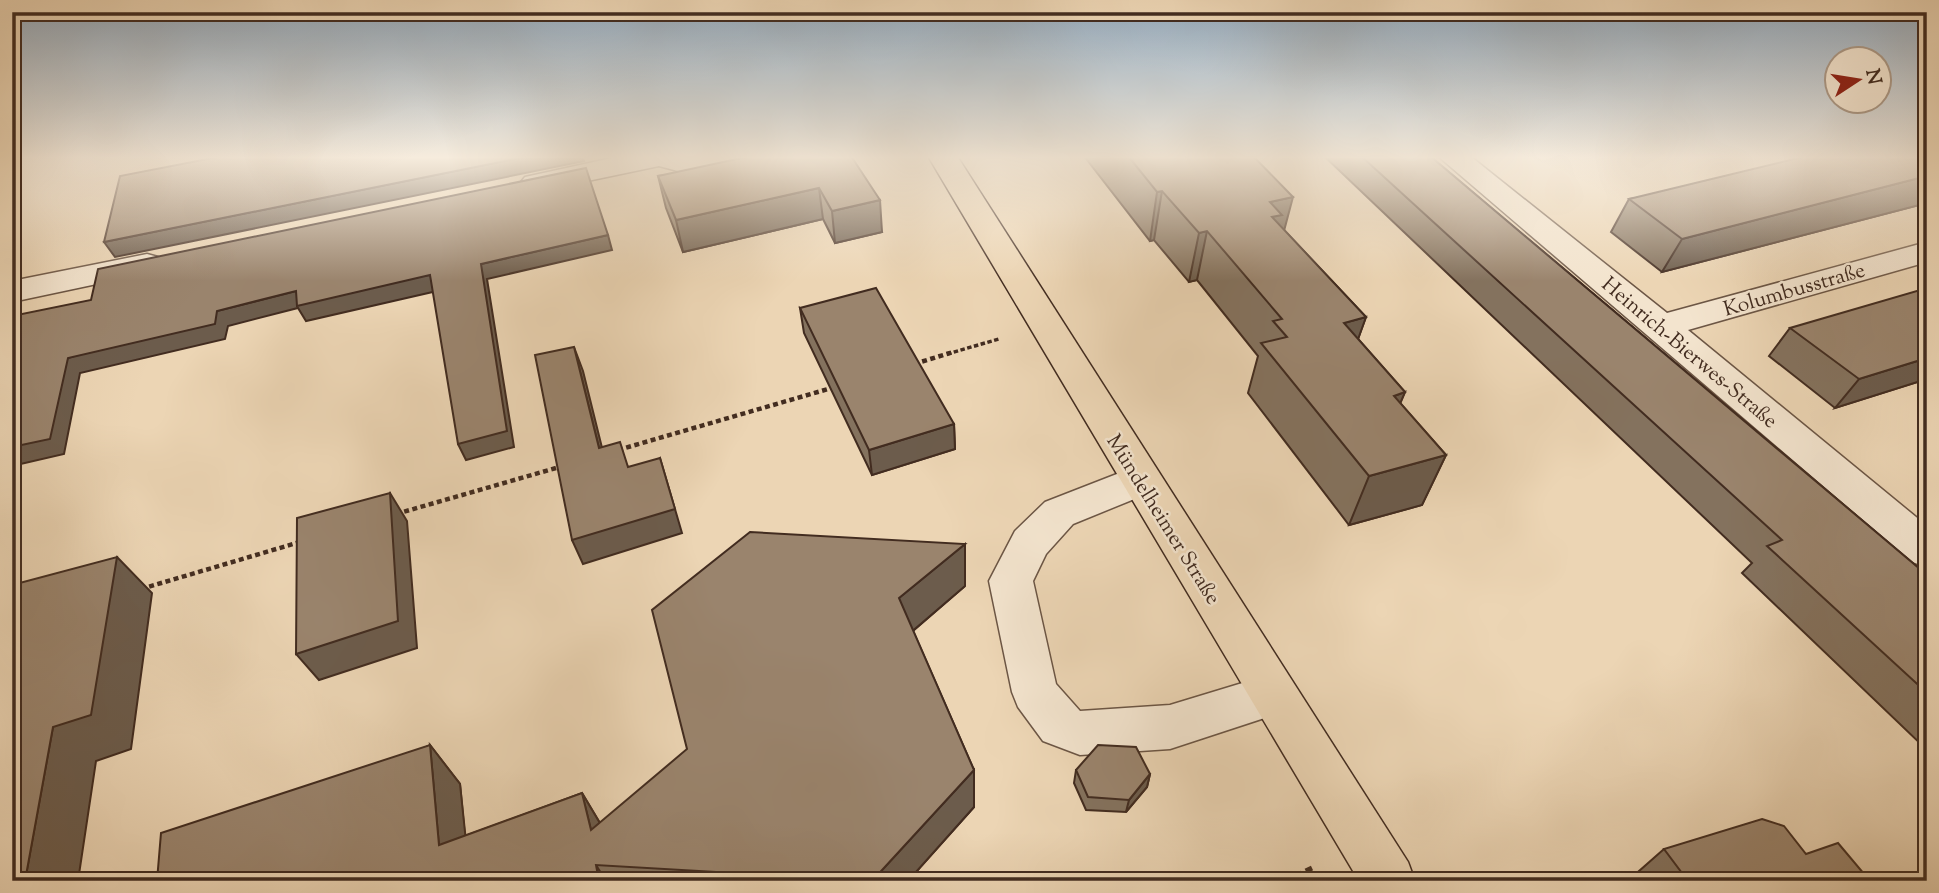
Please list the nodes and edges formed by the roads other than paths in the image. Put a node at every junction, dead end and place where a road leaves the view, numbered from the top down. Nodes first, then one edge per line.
1 (967, 198) edge
2 (1503, 198) edge
3 (1927, 253) edge
4 (174, 259) edge
5 (12, 292) edge
6 (1661, 326) junction
7 (1140, 480) junction
8 (1927, 550) edge
9 (1272, 695) junction
10 (1389, 881) edge

1 - 7 main road, Mündelheimer Straße
2 - 6 street, Heinrich-Bierwes-Straße
3 - 6 street, Kolumbusstraße
4 - 5 street
6 - 8 street, Heinrich-Bierwes-Straße
7 - 9 main road, Mündelheimer Straße
7 - 9 street
9 - 10 main road, Mündelheimer Straße

